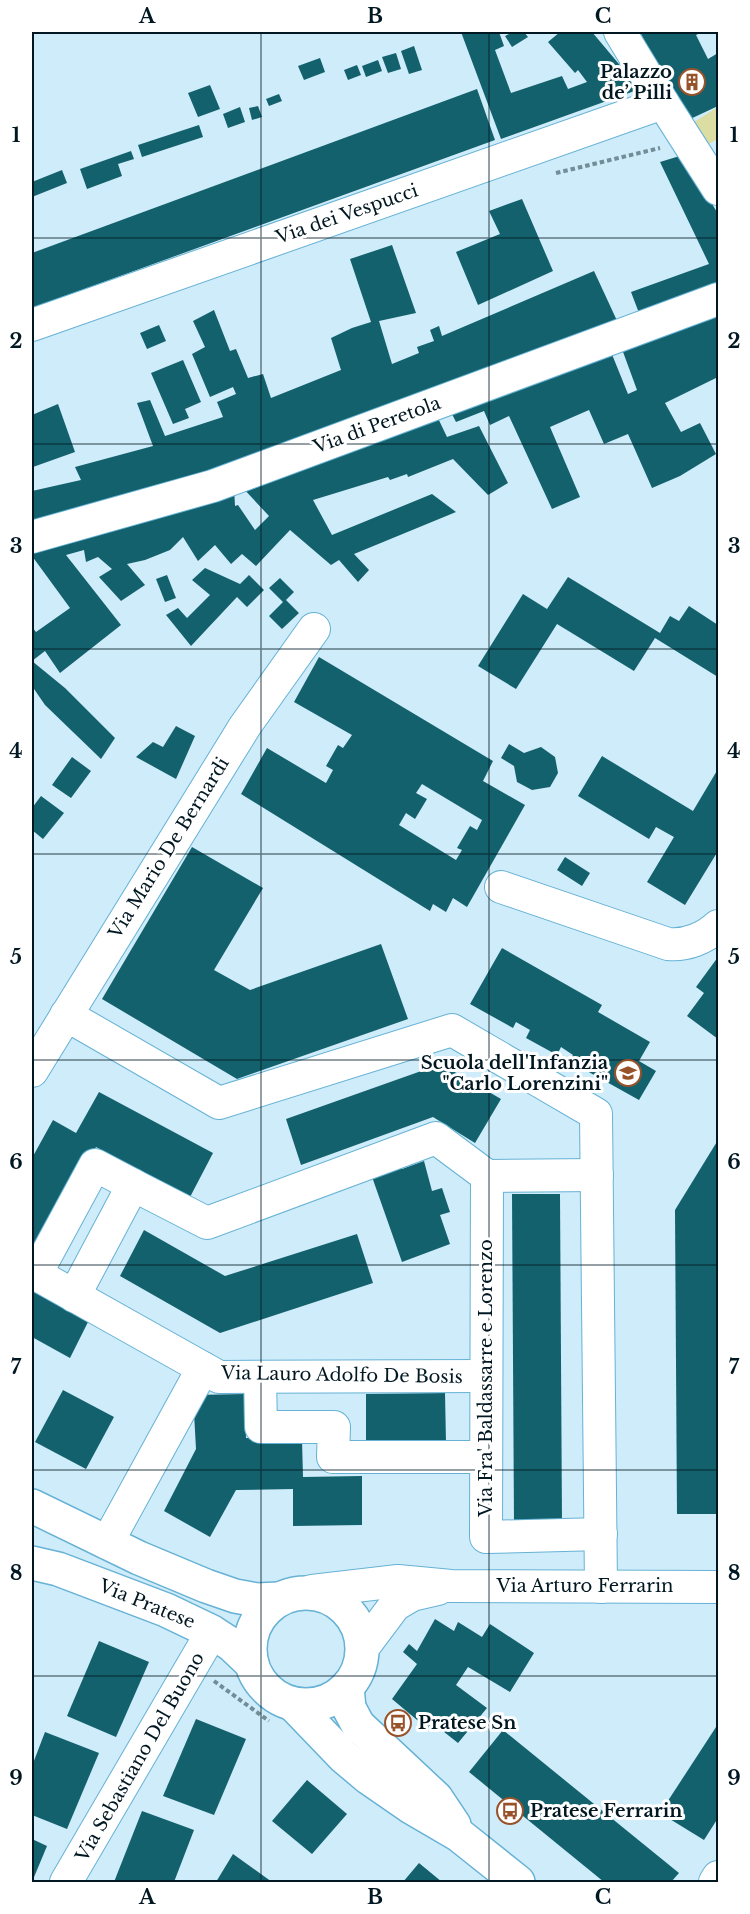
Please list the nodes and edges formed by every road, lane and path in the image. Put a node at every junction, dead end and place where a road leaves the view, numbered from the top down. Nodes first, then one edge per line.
1 (620, 32) edge
2 (663, 103) junction
3 (718, 189) edge
4 (718, 299) edge
5 (32, 325) edge
6 (32, 537) edge
7 (314, 629) dead end
8 (501, 887) dead end
9 (718, 926) edge
10 (66, 1015) junction
11 (32, 1071) edge
12 (597, 1175) junction
13 (487, 1176) junction
14 (133, 1185) junction
15 (34, 1273) edge
16 (74, 1296) junction
17 (203, 1368) junction
18 (486, 1376) junction
19 (260, 1377) junction
20 (486, 1457) junction
21 (32, 1506) edge
22 (601, 1534) junction
23 (107, 1543) junction
24 (32, 1563) edge
25 (451, 1586) junction
26 (601, 1587) junction
27 (718, 1587) edge
28 (312, 1592) junction
29 (279, 1599) junction
30 (213, 1632) junction
31 (362, 1649) junction
32 (252, 1664) junction
33 (347, 1688) junction
34 (293, 1704) junction
35 (459, 1835) junction
36 (718, 1876) edge
37 (66, 1882) edge
38 (518, 1882) edge
39 (715, 1882) edge

1 - 2 street
2 - 3 street
2 - 5 street, Via dei Vespucci
4 - 6 street, Via di Peretola
7 - 10 street, Via Mario De Bernardi
8 - 9 street
10 - 11 street, Via Mario De Bernardi
10 - 12 street
12 - 13 street
12 - 22 street
13 - 14 street
13 - 18 street, Via Fra' Baldassarre e Lorenzo
14 - 15 street
14 - 16 street
15 - 16 street
16 - 17 street, Via Lauro Adolfo De Bosis
17 - 19 street, Via Lauro Adolfo De Bosis
17 - 23 street
18 - 19 street, Via Lauro Adolfo De Bosis
18 - 20 street, Via Fra' Baldassarre e Lorenzo
19 - 20 street
20 - 22 street, Via Fra' Baldassarre e Lorenzo
21 - 23 main road
22 - 26 street
23 - 29 main road
24 - 30 main road, Via Pratese
25 - 26 street, Via Arturo Ferrarin
25 - 28 street, Via Arturo Ferrarin
25 - 31 street, Via Arturo Ferrarin
26 - 27 street, Via Arturo Ferrarin
28 - 29 main road
28 - 31 main road
29 - 32 main road
30 - 32 main road, Via Pratese
30 - 37 street, Via Sebastiano Del Buono
31 - 33 main road
32 - 34 main road
33 - 34 main road
33 - 35 main road
34 - 35 main road
35 - 38 main road
36 - 39 street

